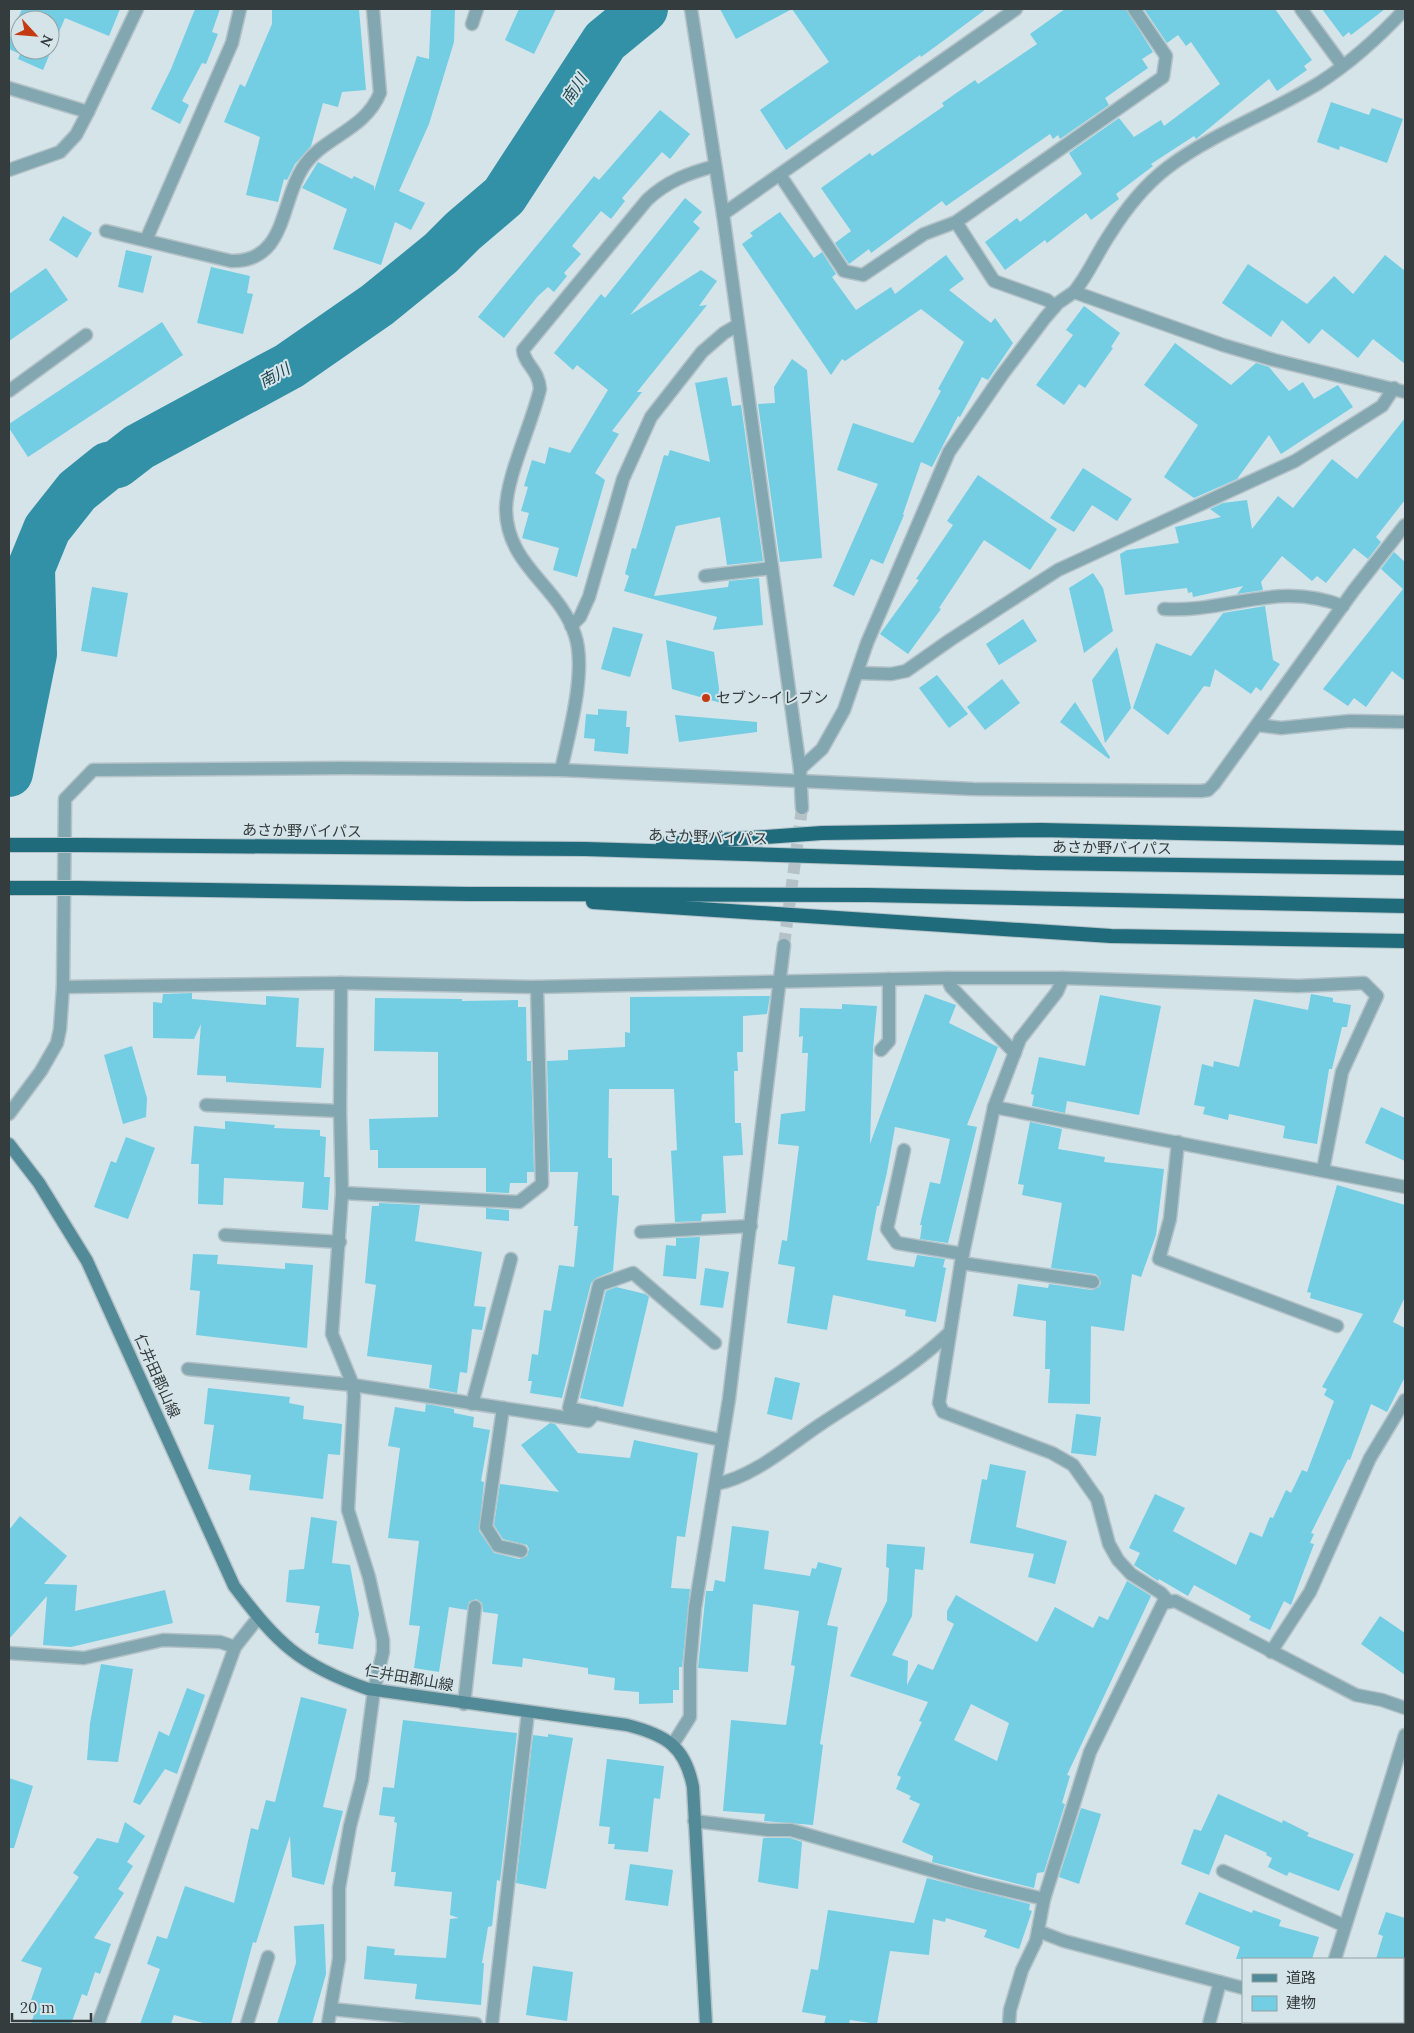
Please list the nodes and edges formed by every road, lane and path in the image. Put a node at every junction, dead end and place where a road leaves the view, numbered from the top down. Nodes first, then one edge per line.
1 (137, 9) edge
2 (240, 9) edge
3 (373, 9) edge
4 (477, 9) edge
5 (691, 9) edge
6 (1016, 9) edge
7 (1134, 9) edge
8 (1301, 9) edge
9 (1405, 9) edge
10 (472, 24) dead end
11 (1342, 65) junction
12 (9, 88) edge
13 (88, 112) junction
14 (715, 166) junction
15 (9, 170) edge
16 (780, 175) junction
17 (723, 214) junction
18 (956, 222) junction
19 (106, 231) dead end
20 (146, 240) junction
21 (1074, 292) junction
22 (1055, 306) junction
23 (738, 325) junction
24 (86, 335) dead end
25 (1400, 390) edge
26 (9, 391) edge
27 (1405, 526) edge
28 (772, 568) junction
29 (705, 576) dead end
30 (1343, 606) junction
31 (1164, 609) dead end
32 (571, 626) junction
33 (857, 673) junction
34 (1405, 722) edge
35 (1258, 725) junction
36 (561, 770) junction
37 (801, 775) junction
38 (802, 808) tunnel mouth
39 (1405, 838) edge
40 (9, 845) edge
41 (585, 849) junction
42 (1405, 868) edge
43 (9, 888) edge
44 (468, 894) junction
45 (1405, 906) edge
46 (1405, 942) edge
47 (784, 945) tunnel mouth
48 (947, 978) junction
49 (1064, 978) junction
50 (889, 979) junction
51 (782, 981) junction
52 (341, 983) junction
53 (63, 987) junction
54 (537, 987) junction
55 (881, 1050) dead end
56 (1015, 1053) junction
57 (206, 1104) dead end
58 (994, 1107) junction
59 (340, 1111) junction
60 (9, 1114) edge
61 (1178, 1142) junction
62 (10, 1147) edge
63 (904, 1150) dead end
64 (1323, 1170) junction
65 (1405, 1187) edge
66 (342, 1193) junction
67 (751, 1226) junction
68 (641, 1232) dead end
69 (225, 1234) dead end
70 (340, 1242) junction
71 (962, 1258) junction
72 (511, 1259) dead end
73 (1093, 1282) dead end
74 (1337, 1326) dead end
75 (949, 1333) junction
76 (715, 1343) dead end
77 (188, 1368) dead end
78 (353, 1386) junction
79 (1405, 1400) edge
80 (472, 1404) junction
81 (503, 1408) junction
82 (596, 1413) junction
83 (721, 1440) junction
84 (716, 1484) junction
85 (521, 1551) dead end
86 (1168, 1601) junction
87 (475, 1606) dead end
88 (258, 1618) junction
89 (235, 1647) junction
90 (9, 1652) edge
91 (1270, 1652) junction
92 (374, 1690) junction
93 (464, 1704) junction
94 (1405, 1708) edge
95 (528, 1712) junction
96 (1405, 1735) edge
97 (673, 1744) junction
98 (694, 1821) junction
99 (1223, 1870) dead end
100 (1044, 1899) junction
101 (1345, 1926) junction
102 (1038, 1931) junction
103 (268, 1957) dead end
104 (1335, 1958) edge
105 (1220, 1982) junction
106 (1242, 1988) edge
107 (331, 2009) junction
108 (416, 2021) edge
109 (98, 2024) edge
110 (247, 2024) edge
111 (328, 2024) edge
112 (476, 2024) edge
113 (492, 2024) edge
114 (706, 2024) edge
115 (1009, 2024) edge
116 (1209, 2024) edge

1 - 13 street
2 - 20 street
3 - 20 street
4 - 10 street
5 - 14 street
6 - 16 street
7 - 18 street
8 - 11 street
9 - 11 street
11 - 21 street
12 - 13 street
13 - 15 street
14 - 17 street
14 - 32 street
16 - 17 street
16 - 18 street
17 - 23 street
18 - 22 street
19 - 20 street
21 - 22 street
21 - 25 street
22 - 33 street
23 - 28 street
23 - 32 street
24 - 26 street
25 - 33 street
27 - 30 street
28 - 29 street
28 - 37 street
30 - 31 street
30 - 35 street
32 - 36 street
33 - 37 street
34 - 35 street
35 - 37 street
36 - 37 street
36 - 53 street
37 - 38 street
39 - 41 highway
40 - 41 highway, あさか野バイパス, bridge
41 - 42 highway, あさか野バイパス
43 - 44 highway, bridge
44 - 45 highway
44 - 46 highway
47 - 51 street
48 - 49 street
48 - 50 street
48 - 56 street
49 - 56 street
49 - 64 street
50 - 51 street
50 - 55 street
51 - 54 street
51 - 67 street
52 - 53 street
52 - 54 street
52 - 59 street
53 - 60 street
54 - 66 street
56 - 58 street
57 - 59 street
58 - 61 street
58 - 71 street
59 - 66 street
61 - 64 street
61 - 74 street
62 - 88 main road, 仁井田郡山線
63 - 71 street
64 - 65 street
66 - 70 street
67 - 68 street
67 - 83 street
69 - 70 street
70 - 78 street
71 - 73 street
71 - 75 street
72 - 80 street
75 - 84 street
75 - 86 street
76 - 82 street
77 - 78 street
78 - 80 street
78 - 92 street
79 - 91 street
80 - 81 street
81 - 82 street
81 - 85 street
82 - 83 street
83 - 84 street
84 - 97 street
86 - 91 street
86 - 100 street
87 - 93 street
88 - 89 street
88 - 92 main road, 仁井田郡山線
89 - 90 street
89 - 109 street
91 - 94 street
92 - 93 main road, 仁井田郡山線
92 - 107 street
93 - 95 main road, 仁井田郡山線
95 - 97 main road, 仁井田郡山線
95 - 113 street
96 - 101 street
97 - 98 main road, 仁井田郡山線
98 - 100 street
98 - 114 main road, 仁井田郡山線
99 - 101 street
100 - 102 street
101 - 104 street
102 - 105 street
102 - 115 street
103 - 110 street
105 - 106 street
105 - 116 street
107 - 108 street
107 - 111 street
108 - 112 street

